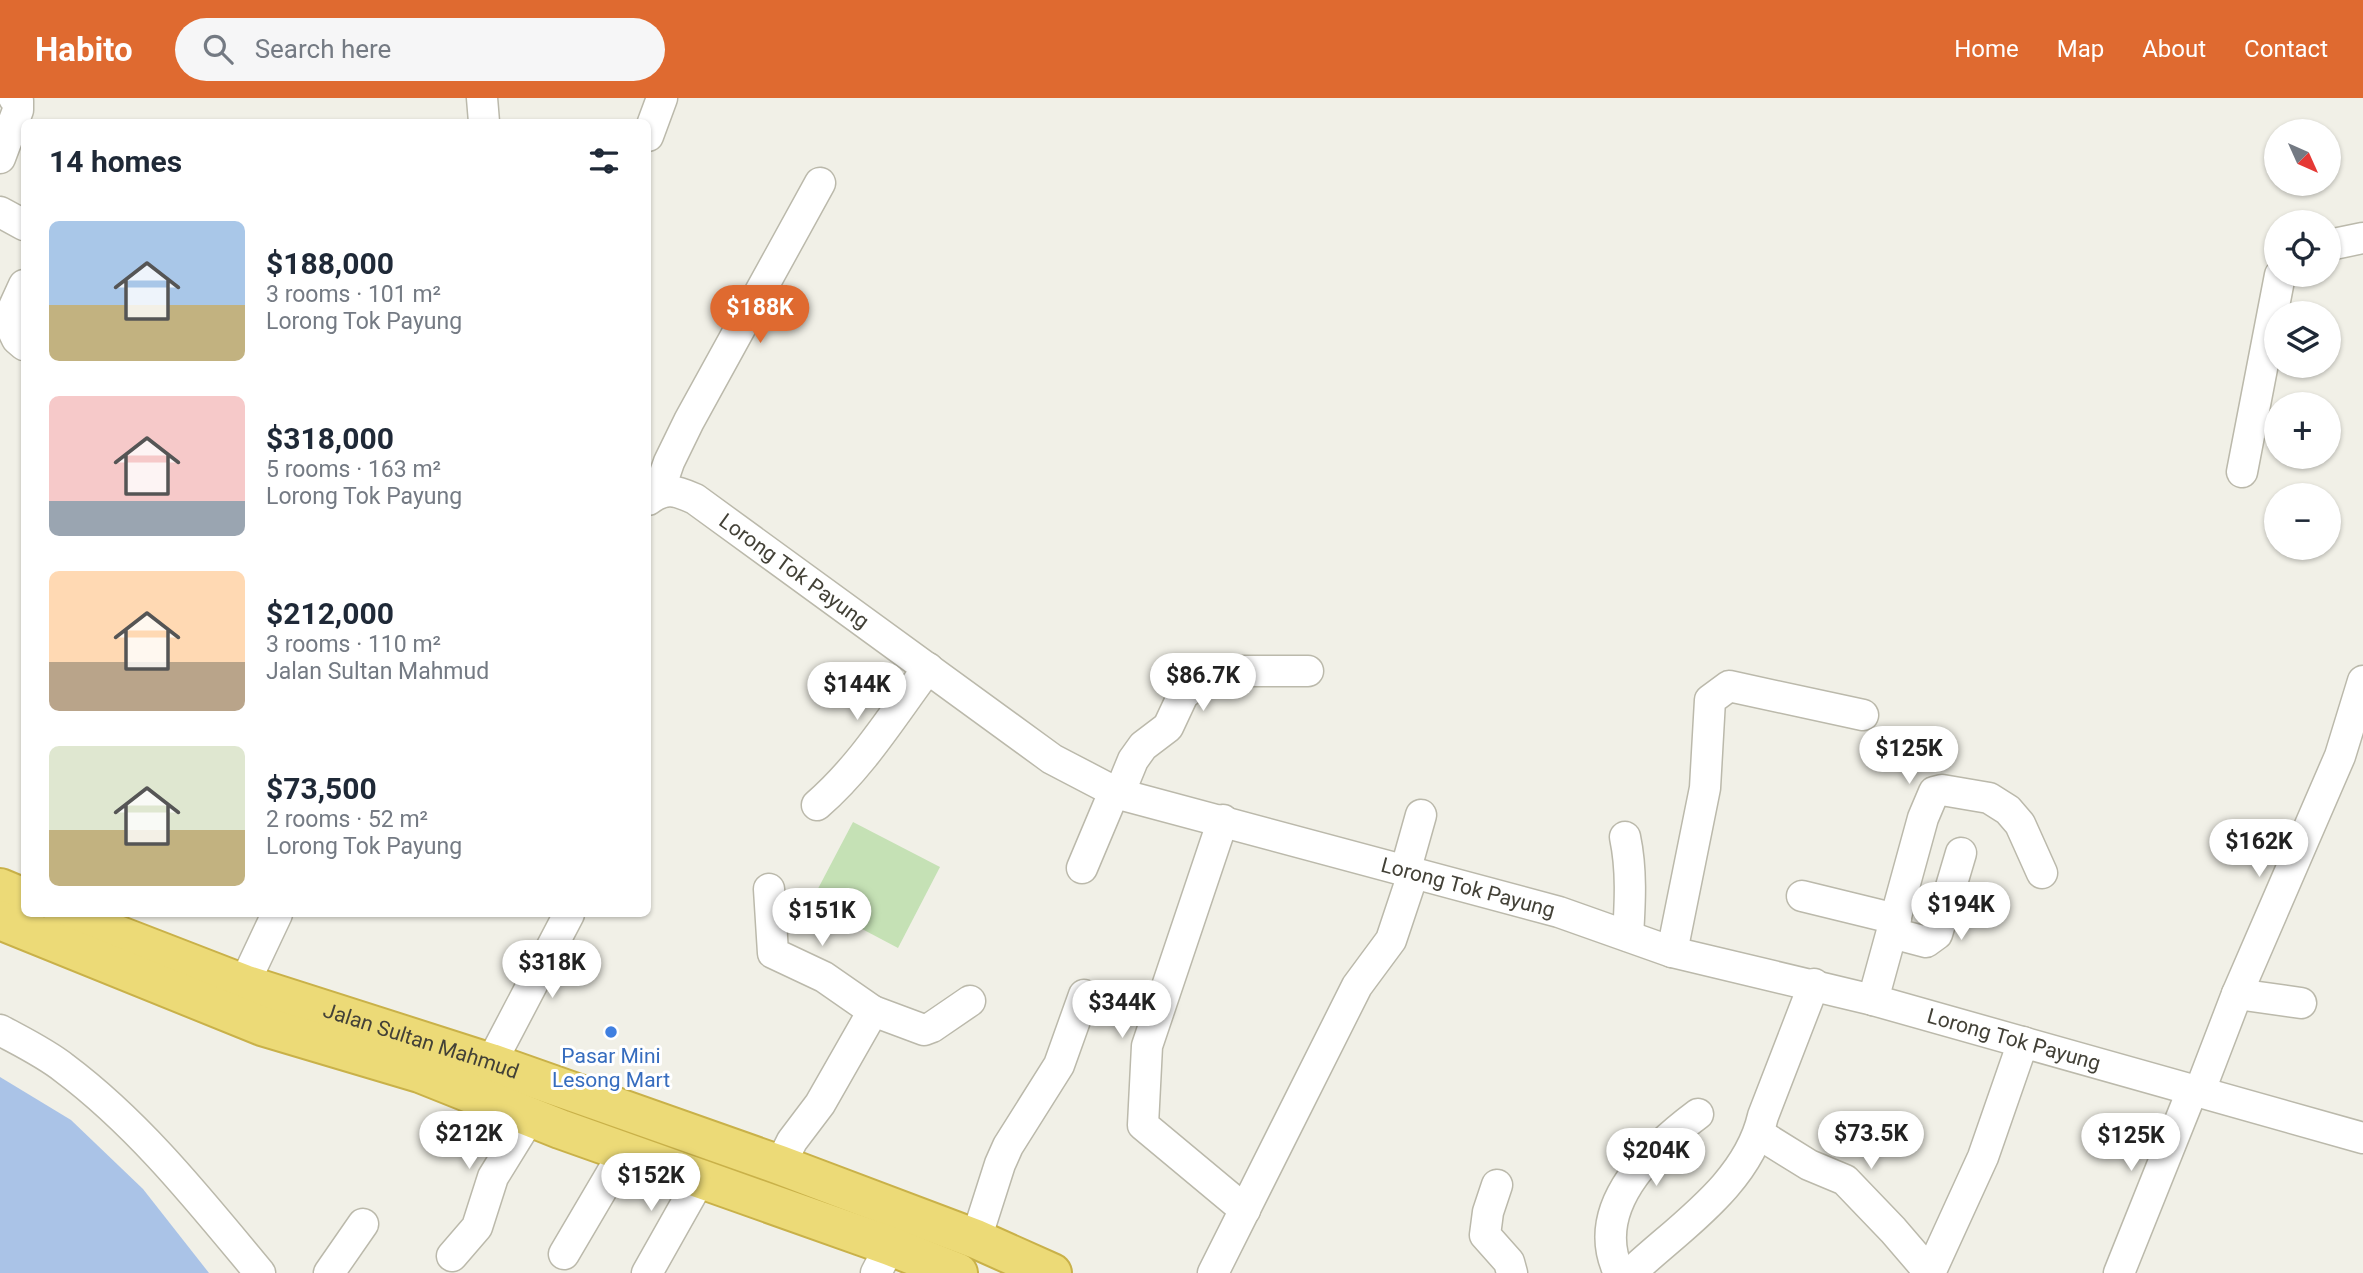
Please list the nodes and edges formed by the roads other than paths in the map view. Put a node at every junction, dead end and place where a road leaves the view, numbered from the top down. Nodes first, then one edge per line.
1 (14, 98) edge
2 (482, 98) edge
3 (662, 98) edge
4 (484, 119) edge
5 (651, 128) edge
6 (0, 158) edge
7 (820, 183) dead end
8 (0, 212) edge
9 (21, 223) edge
10 (2363, 239) edge
11 (2341, 243) edge
12 (2278, 287) edge
13 (21, 292) edge
14 (21, 342) edge
15 (2242, 472) dead end
16 (654, 496) edge
17 (928, 668) junction
18 (1308, 671) dead end
19 (2363, 681) edge
20 (1863, 715) dead end
21 (1116, 793) junction
22 (817, 805) dead end
23 (1421, 815) dead end
24 (1223, 820) junction
25 (1625, 838) dead end
26 (1961, 853) dead end
27 (1082, 868) dead end
28 (1409, 873) junction
29 (2042, 873) dead end
30 (0, 888) edge
31 (769, 889) dead end
32 (1802, 896) dead end
33 (21, 897) edge
34 (71, 917) edge
35 (276, 917) edge
36 (567, 917) edge
37 (0, 919) edge
38 (1894, 926) junction
39 (1628, 936) junction
40 (1672, 952) junction
41 (244, 984) junction
42 (1814, 984) junction
43 (2237, 994) junction
44 (1084, 995) dead end
45 (1873, 1000) junction
46 (970, 1001) dead end
47 (2301, 1003) dead end
48 (873, 1011) junction
49 (0, 1030) edge
50 (2023, 1042) junction
51 (491, 1063) junction
52 (576, 1092) junction
53 (2196, 1092) junction
54 (1698, 1114) dead end
55 (545, 1123) junction
56 (1759, 1134) junction
57 (2363, 1138) edge
58 (624, 1152) junction
59 (780, 1165) junction
60 (700, 1179) junction
61 (1497, 1185) dead end
62 (1245, 1210) junction
63 (363, 1224) dead end
64 (976, 1239) junction
65 (564, 1254) dead end
66 (452, 1256) dead end
67 (883, 1259) edge
68 (260, 1273) edge
69 (328, 1273) edge
70 (647, 1273) edge
71 (958, 1273) edge
72 (1052, 1273) edge
73 (1213, 1273) edge
74 (1512, 1273) edge
75 (1619, 1273) edge
76 (1633, 1273) edge
77 (1930, 1273) edge
78 (2119, 1273) edge

1 - 6 street
2 - 4 street
3 - 5 street
7 - 16 street
8 - 9 street
10 - 11 street
12 - 15 street
13 - 14 street
16 - 17 street, Lorong Tok Payung
17 - 21 street, Lorong Tok Payung
17 - 22 street
18 - 21 street
19 - 43 street
20 - 40 street
21 - 24 street, Lorong Tok Payung
21 - 27 street
23 - 28 street
24 - 28 street, Lorong Tok Payung
24 - 62 street
25 - 39 street
26 - 38 street
28 - 39 street, Lorong Tok Payung
28 - 62 street
29 - 38 street
30 - 33 highway
31 - 48 street
32 - 38 street
34 - 41 highway, Jalan Sultan Mahmud
35 - 41 street
36 - 51 street
37 - 55 highway, Jalan Sultan Mahmud
38 - 45 street
39 - 40 street, Lorong Tok Payung
40 - 42 street, Lorong Tok Payung
41 - 51 highway, Jalan Sultan Mahmud
42 - 45 street, Lorong Tok Payung
42 - 56 street
43 - 47 street
43 - 53 street
44 - 64 street
45 - 50 street, Lorong Tok Payung
46 - 48 street
48 - 59 street
49 - 68 street
50 - 53 street, Lorong Tok Payung
50 - 77 street
51 - 52 highway, Jalan Sultan Mahmud
52 - 55 highway
52 - 59 highway, Jalan Sultan Mahmud
53 - 57 street, Lorong Tok Payung
53 - 78 street
54 - 75 street
55 - 58 highway, Jalan Sultan Mahmud
55 - 66 street
56 - 76 street
56 - 77 street
58 - 60 highway, Jalan Sultan Mahmud
58 - 65 street
59 - 64 highway, Jalan Sultan Mahmud
60 - 67 highway, Jalan Sultan Mahmud
60 - 70 street
61 - 74 street
62 - 73 street
63 - 69 street
64 - 72 highway, Jalan Sultan Mahmud
67 - 71 highway, Jalan Sultan Mahmud

